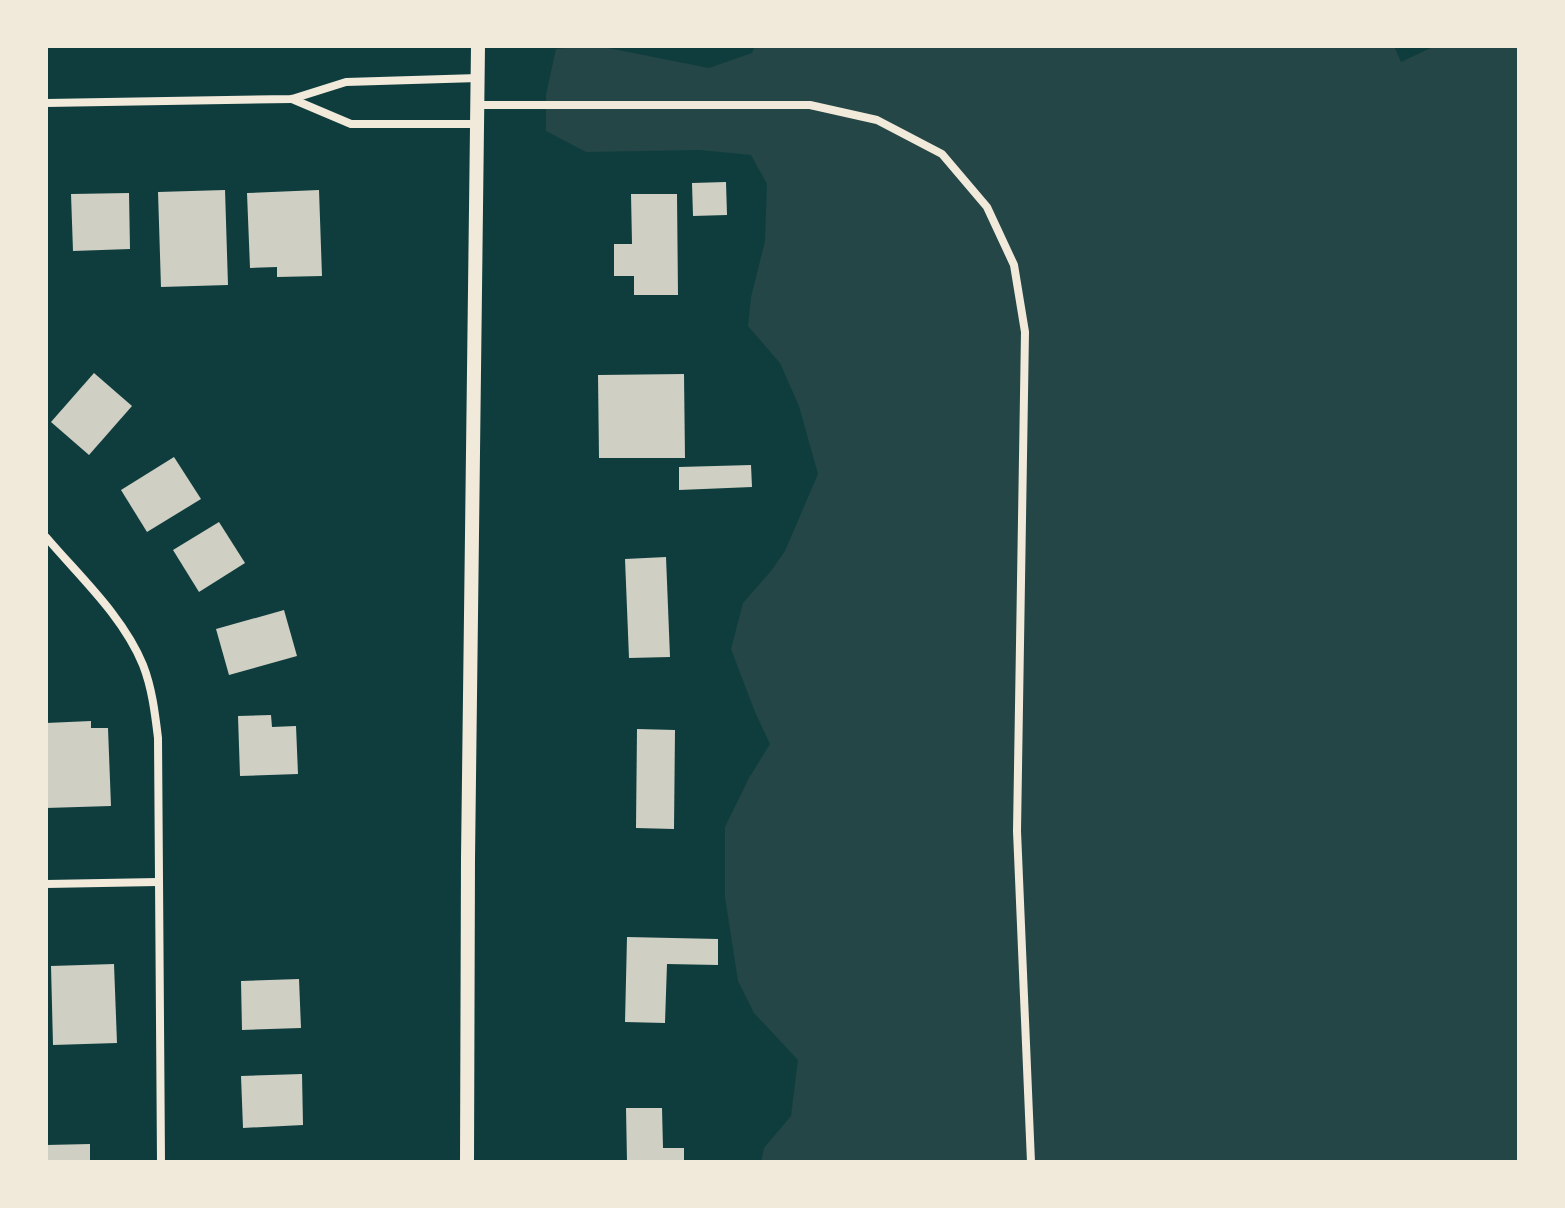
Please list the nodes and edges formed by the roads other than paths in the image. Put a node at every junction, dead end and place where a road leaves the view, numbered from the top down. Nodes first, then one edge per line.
1 (478, 46) edge
2 (478, 78) junction
3 (292, 99) junction
4 (46, 103) edge
5 (478, 105) junction
6 (478, 124) junction
7 (46, 537) edge
8 (158, 882) junction
9 (46, 884) edge
10 (161, 1162) edge
11 (467, 1162) edge
12 (1031, 1162) edge

1 - 2 street
2 - 3 street
2 - 5 street
3 - 4 street
3 - 6 street
5 - 6 street
5 - 12 street
6 - 11 street
7 - 8 street
8 - 9 street
8 - 10 street

